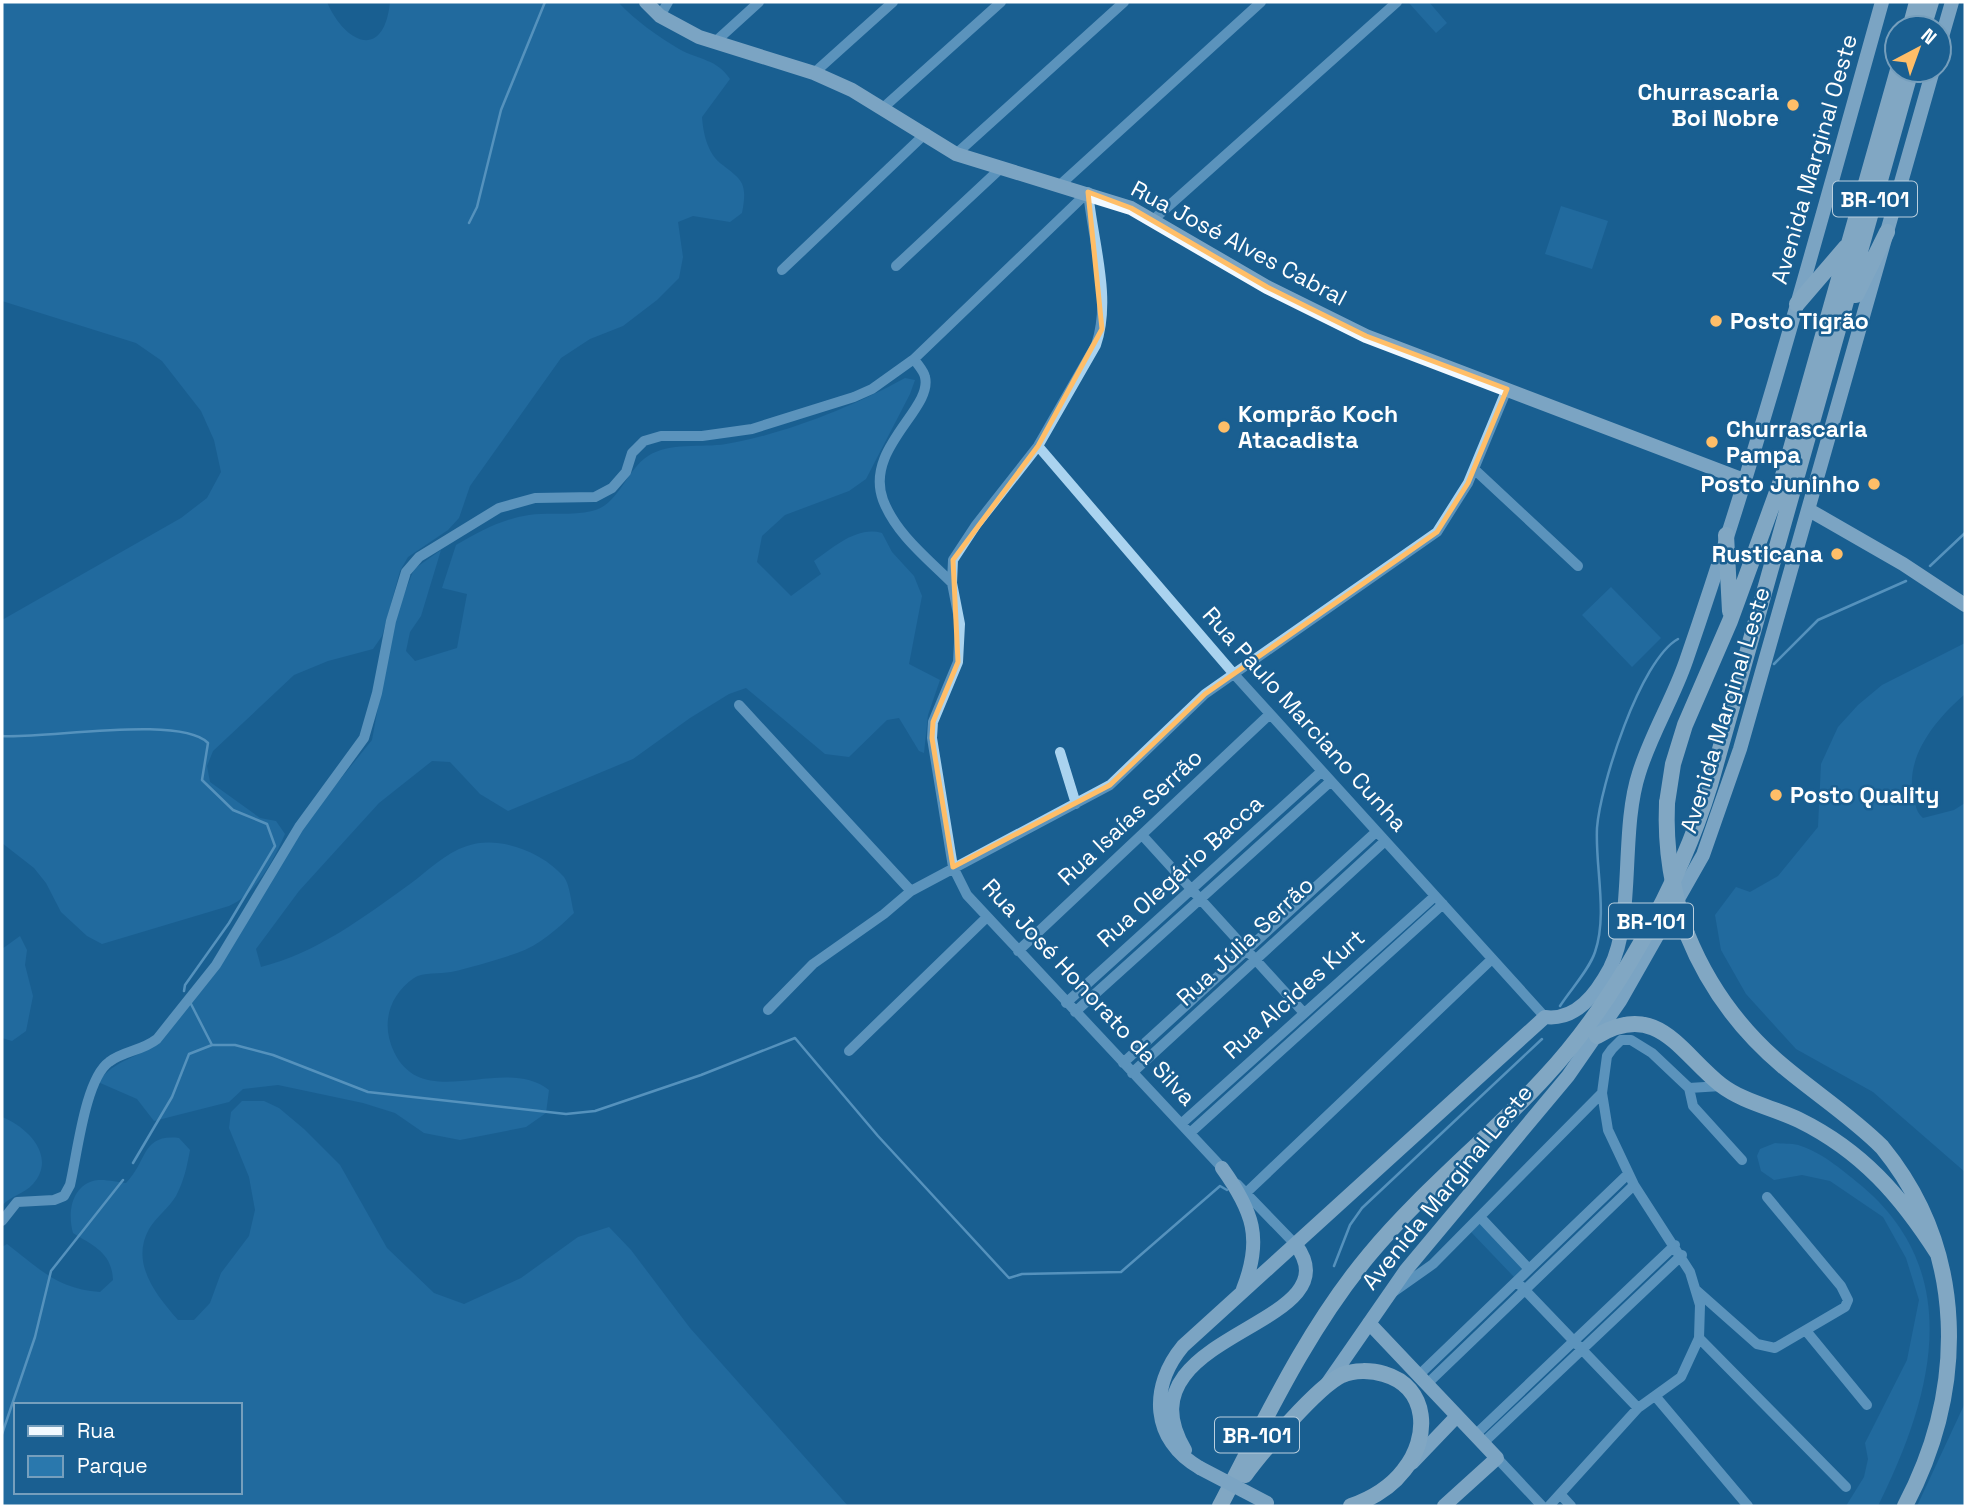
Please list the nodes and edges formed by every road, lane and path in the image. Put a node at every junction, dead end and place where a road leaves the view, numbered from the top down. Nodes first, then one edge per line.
1 (646, 2) edge
2 (668, 2) edge
3 (759, 2) edge
4 (893, 2) edge
5 (1001, 2) edge
6 (1124, 2) edge
7 (1261, 2) edge
8 (1397, 2) edge
9 (1882, 2) edge
10 (660, 16) junction
11 (715, 42) junction
12 (814, 73) junction
13 (1894, 84) edge
14 (1907, 84) edge
15 (1929, 84) edge
16 (884, 107) junction
17 (926, 133) junction
18 (956, 154) junction
19 (1001, 168) junction
20 (1061, 184) junction
21 (1088, 192) junction
22 (1153, 220) junction
23 (1887, 232) junction
24 (1850, 242) junction
25 (895, 266) dead end
26 (782, 270) dead end
27 (1797, 304) junction
28 (1839, 329) junction
29 (914, 359) junction
30 (1507, 390) junction
31 (1038, 446) junction
32 (1474, 469) junction
33 (1744, 480) junction
34 (1809, 510) junction
35 (1726, 535) junction
36 (1578, 566) dead end
37 (952, 583) junction
38 (1965, 605) edge
39 (1730, 621) junction
40 (1233, 673) junction
41 (739, 705) dead end
42 (1270, 714) junction
43 (1060, 752) dead end
44 (1322, 771) junction
45 (1331, 780) junction
46 (1076, 804) junction
47 (1377, 832) junction
48 (1142, 835) junction
49 (1385, 841) junction
50 (953, 867) junction
51 (1191, 889) junction
52 (911, 891) junction
53 (1200, 899) junction
54 (1439, 900) junction
55 (986, 918) junction
56 (1247, 950) junction
57 (1017, 951) junction
58 (1492, 959) junction
59 (1256, 960) junction
60 (1190, 1002) junction
61 (1066, 1003) junction
62 (768, 1010) dead end
63 (1307, 1010) junction
64 (1075, 1012) junction
65 (1199, 1012) junction
66 (1318, 1017) junction
67 (1545, 1017) junction
68 (1597, 1036) junction
69 (849, 1051) dead end
70 (1123, 1063) junction
71 (1132, 1073) junction
72 (1721, 1086) junction
73 (1689, 1088) junction
74 (1602, 1094) junction
75 (1181, 1124) junction
76 (1190, 1133) junction
77 (1742, 1160) dead end
78 (1222, 1168) joint
79 (1628, 1174) junction
80 (1634, 1185) junction
81 (1244, 1196) junction
82 (1767, 1197) dead end
83 (1480, 1217) junction
84 (2, 1221) edge
85 (1296, 1245) junction
86 (1675, 1245) junction
87 (1682, 1255) junction
88 (1529, 1269) junction
89 (1951, 1274) junction
90 (1516, 1281) junction
91 (1525, 1290) junction
92 (1696, 1290) junction
93 (1242, 1293) junction
94 (1385, 1298) junction
95 (1369, 1322) junction
96 (1807, 1332) junction
97 (1699, 1338) junction
98 (1578, 1345) junction
99 (1393, 1376) junction
100 (1423, 1380) junction
101 (1325, 1386) junction
102 (1656, 1397) junction
103 (1442, 1400) junction
104 (1867, 1405) dead end
105 (1638, 1408) junction
106 (1457, 1416) junction
107 (1479, 1439) junction
108 (1497, 1458) junction
109 (1198, 1467) junction
110 (1404, 1470) junction
111 (1846, 1487) dead end
112 (1560, 1494) junction
113 (1271, 1505) edge
114 (1222, 1506) edge
115 (1351, 1506) edge
116 (1444, 1506) edge
117 (1542, 1506) edge
118 (1549, 1506) edge
119 (1571, 1506) edge
120 (1748, 1506) edge
121 (1905, 1506) edge

1 - 10 main road, Rua José Alves Cabral
2 - 10 street
3 - 11 street
4 - 12 street
5 - 16 street
6 - 18 street
7 - 20 street
8 - 22 street
9 - 27 main road, Avenida Marginal Oeste
10 - 11 main road, Rua José Alves Cabral
11 - 12 main road, Rua José Alves Cabral
12 - 16 main road, Rua José Alves Cabral
13 - 24 highway, BR-101
14 - 28 highway, BR-101
15 - 23 main road, Avenida Marginal Leste
16 - 17 main road, Rua José Alves Cabral
17 - 18 main road, Rua José Alves Cabral
17 - 26 street
18 - 19 main road, Rua José Alves Cabral
19 - 20 main road, Rua José Alves Cabral
19 - 25 street
20 - 21 main road, Rua José Alves Cabral
21 - 22 main road, Rua José Alves Cabral
21 - 29 street
21 - 31 street, Rua José Honorato da Silva
22 - 30 main road, Rua José Alves Cabral
23 - 28 highway
23 - 34 main road, Avenida Marginal Leste
24 - 27 highway
24 - 39 highway, BR-101
27 - 33 main road, Avenida Marginal Oeste
28 - 114 highway, BR-101
29 - 37 street
29 - 84 street
30 - 32 street
30 - 33 main road, Rua José Alves Cabral
31 - 37 street, Rua José Honorato da Silva
31 - 40 street, Rua Paulo Marciano Cunha
32 - 36 street
32 - 40 street
33 - 35 main road, Avenida Marginal Oeste
34 - 38 main road
34 - 68 main road, Avenida Marginal Leste
35 - 39 highway
35 - 67 main road, Avenida Marginal Oeste
37 - 50 street, Rua José Honorato da Silva
39 - 89 highway, BR-101, bridge
40 - 42 street, Rua Paulo Marciano Cunha
40 - 46 street
41 - 52 street
42 - 44 street, Rua Paulo Marciano Cunha
42 - 48 street, Rua Isaías Serrão
43 - 46 street
44 - 45 street, Rua Paulo Marciano Cunha
44 - 51 street, Rua Olegário Bacca
45 - 47 street, Rua Paulo Marciano Cunha
45 - 53 street, Rua Olegário Bacca
46 - 50 street
47 - 49 street, Rua Paulo Marciano Cunha
47 - 56 street, Rua Júlia Serrão
48 - 51 street
48 - 57 street, Rua Isaías Serrão
49 - 54 street, Rua Paulo Marciano Cunha
49 - 59 street, Rua Júlia Serrão
50 - 52 street
50 - 55 street, Rua José Honorato da Silva
51 - 53 street
51 - 61 street, Rua Olegário Bacca
52 - 62 street
53 - 56 street
53 - 64 street, Rua Olegário Bacca
54 - 58 street, Rua Paulo Marciano Cunha
54 - 63 street, Rua Alcides Kurt
54 - 66 street, Rua Alcides Kurt
55 - 57 street, Rua José Honorato da Silva
55 - 69 street
56 - 59 street
56 - 60 street, Rua Júlia Serrão
57 - 61 street, Rua José Honorato da Silva
58 - 67 street, Rua Paulo Marciano Cunha
58 - 81 street
59 - 63 street
59 - 65 street, Rua Júlia Serrão
60 - 65 street
60 - 70 street, Rua Júlia Serrão
61 - 64 street, Rua José Honorato da Silva
63 - 66 street
63 - 75 street, Rua Alcides Kurt
64 - 70 street, Rua José Honorato da Silva
65 - 71 street, Rua Júlia Serrão
66 - 76 street, Rua Alcides Kurt
67 - 85 main road
68 - 72 highway
68 - 94 main road, Avenida Marginal Leste
70 - 71 street, Rua José Honorato da Silva
71 - 75 street, Rua José Honorato da Silva
72 - 73 street
72 - 89 highway
73 - 74 street
73 - 77 street
74 - 79 street
74 - 83 street
75 - 76 street, Rua José Honorato da Silva
76 - 78 street, Rua José Honorato da Silva
78 - 81 main road
79 - 80 street
79 - 88 street
80 - 86 street
80 - 91 street
81 - 85 street
81 - 93 main road
82 - 96 street
83 - 88 street
83 - 94 street
85 - 93 main road
85 - 109 main road
86 - 87 street
86 - 98 street
87 - 92 street
87 - 98 street
88 - 90 street
89 - 121 highway, BR-101
90 - 91 street
90 - 100 street
91 - 98 street
91 - 100 street
92 - 96 street
92 - 97 street
93 - 109 main road
94 - 95 main road, Avenida Marginal Leste
95 - 100 main road
95 - 101 main road, Avenida Marginal Leste
96 - 104 street
97 - 102 street
97 - 111 street
98 - 105 street
98 - 107 street
99 - 101 highway
99 - 103 main road
99 - 110 highway
100 - 103 main road
101 - 114 highway
102 - 105 street
102 - 120 street
103 - 106 main road
105 - 112 street
106 - 107 main road
106 - 110 main road
107 - 108 main road
108 - 116 main road
108 - 117 street
109 - 113 main road, bridge
110 - 115 highway
112 - 118 street
112 - 119 street

